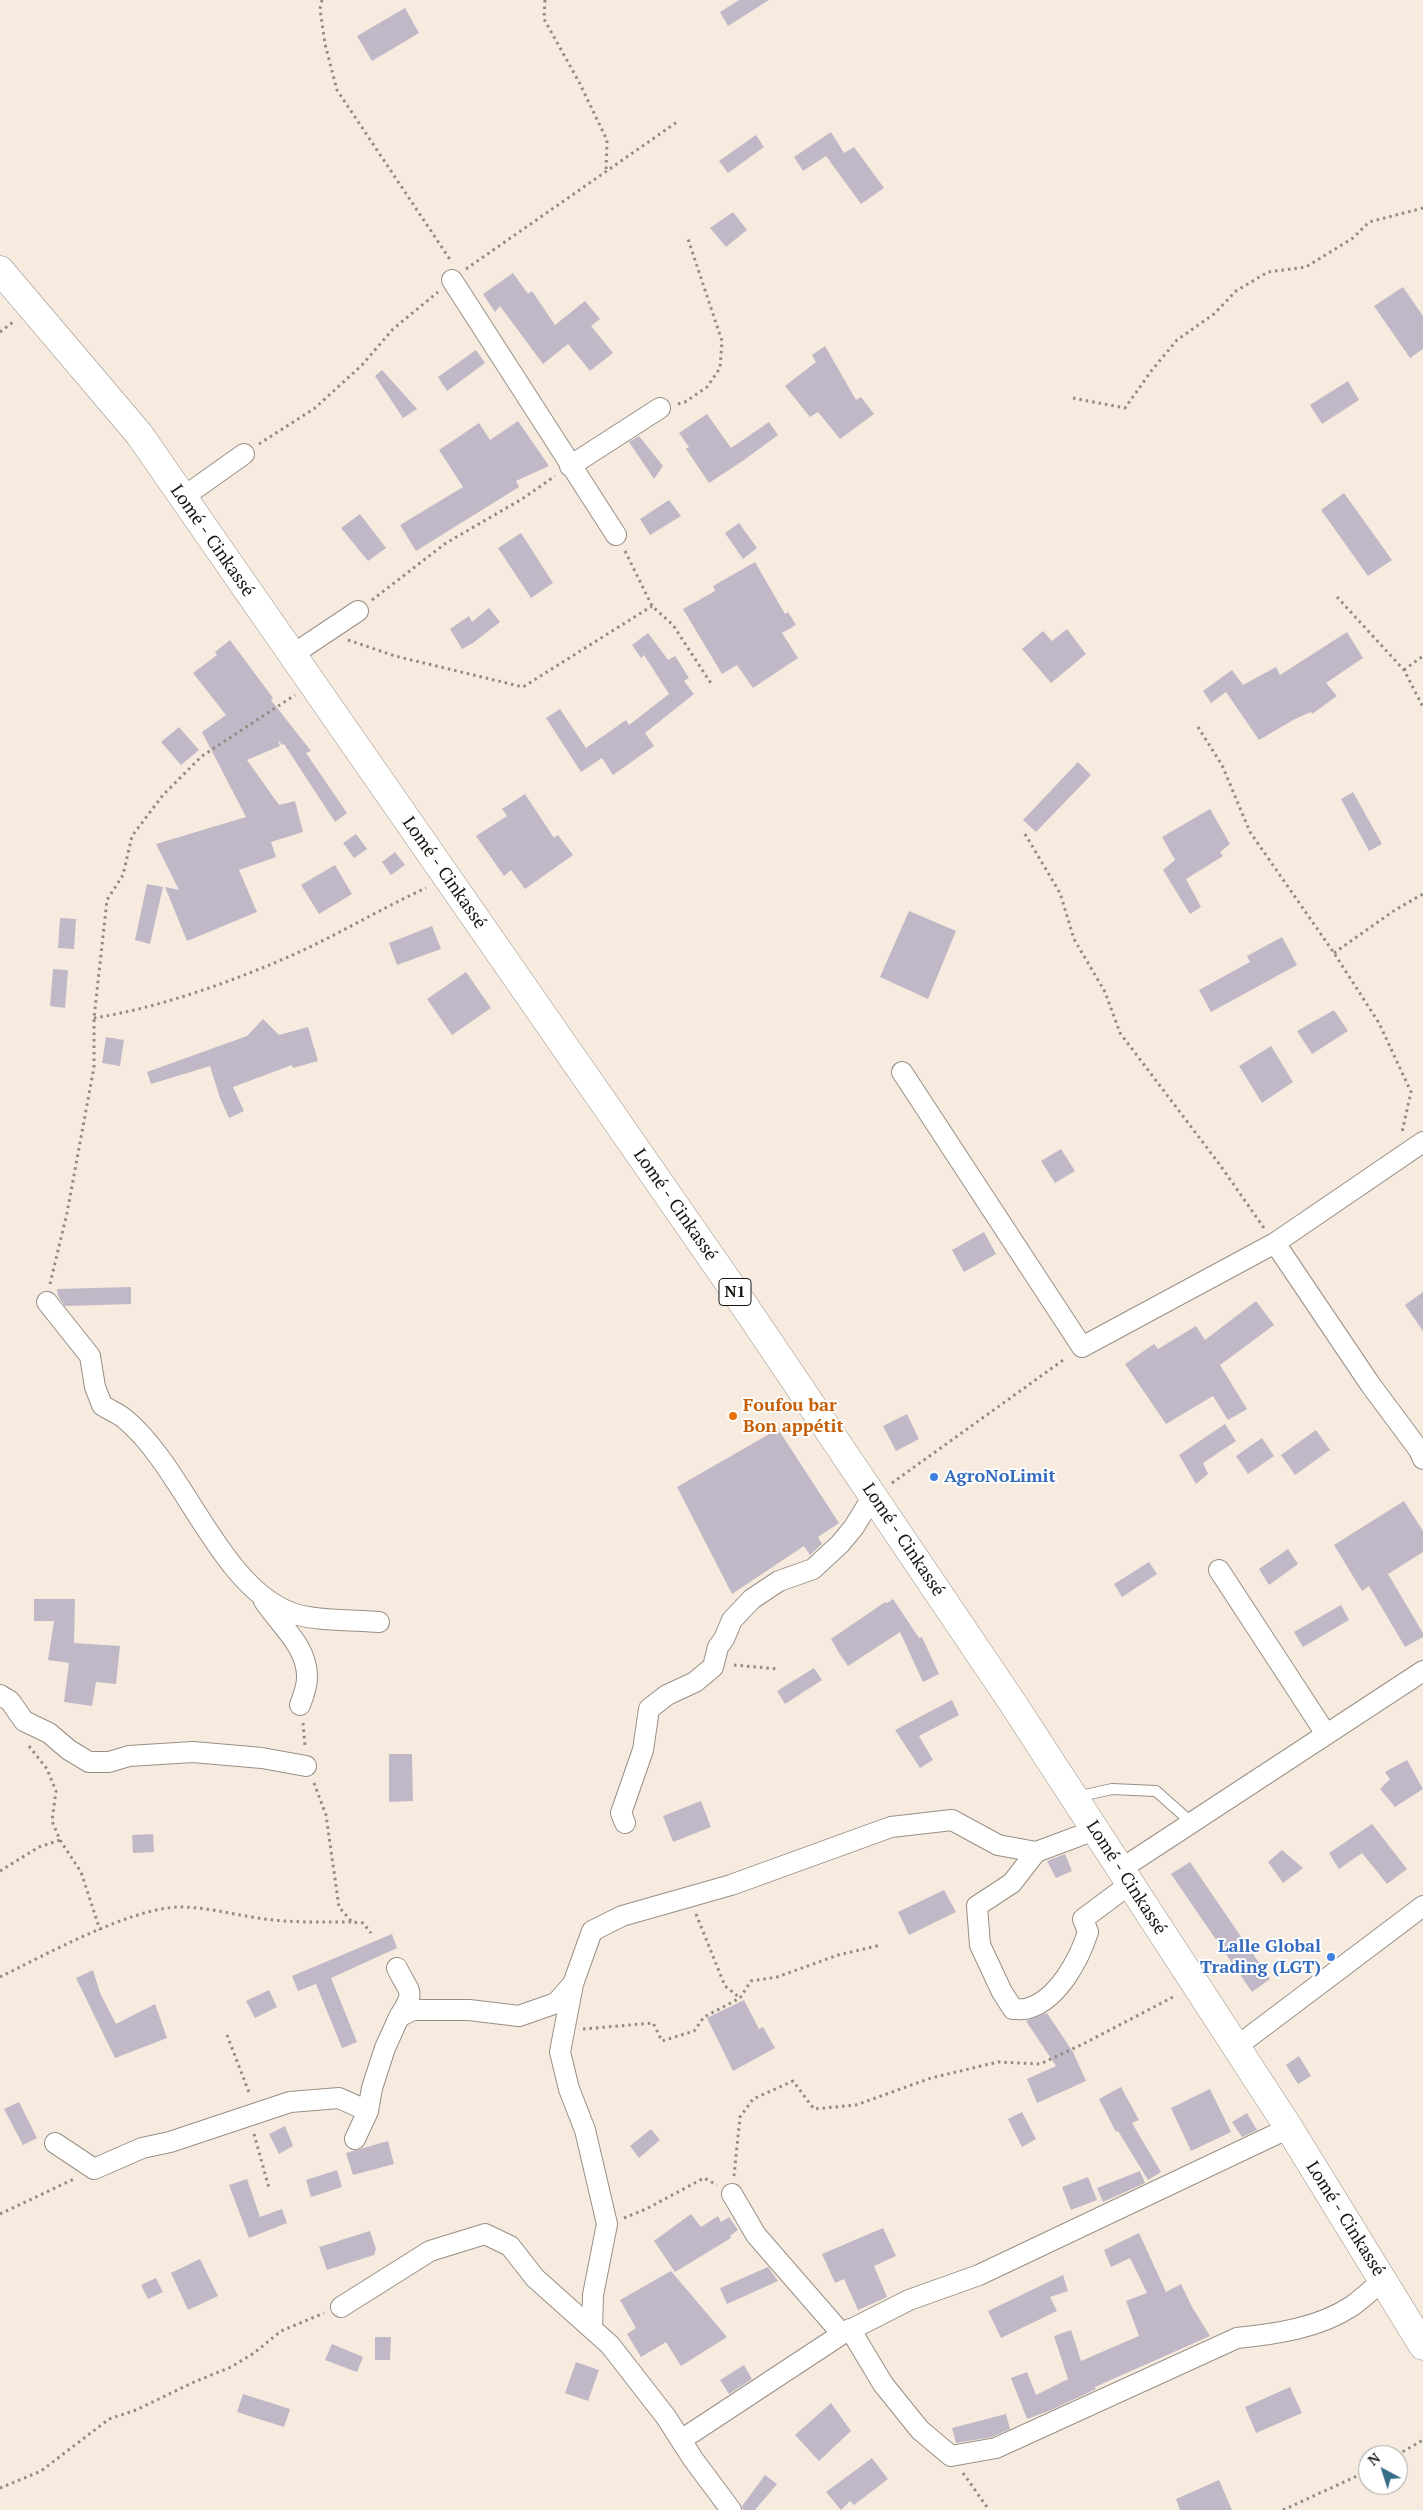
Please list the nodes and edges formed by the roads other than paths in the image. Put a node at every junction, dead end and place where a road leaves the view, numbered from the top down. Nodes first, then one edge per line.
1 (0, 270) edge
2 (456, 277) road end
3 (660, 408) road end
4 (244, 454) road end
5 (570, 466) junction
6 (182, 498) junction
7 (616, 535) road end
8 (358, 611) road end
9 (292, 655) junction
10 (902, 1072) dead end
11 (1423, 1142) edge
12 (1275, 1243) junction
13 (48, 1302) road end
14 (1422, 1452) edge
15 (873, 1496) junction
16 (1219, 1570) dead end
17 (256, 1589) junction
18 (379, 1622) dead end
19 (1423, 1671) edge
20 (0, 1696) edge
21 (300, 1705) road end
22 (1326, 1734) junction
23 (306, 1766) road end
24 (1074, 1797) junction
25 (1192, 1822) junction
26 (624, 1823) dead end
27 (1095, 1830) junction
28 (1036, 1852) junction
29 (1125, 1877) junction
30 (1423, 1906) edge
31 (397, 1968) dead end
32 (573, 1984) junction
33 (410, 1990) junction
34 (439, 2010) junction
35 (399, 2017) junction
36 (1236, 2047) junction
37 (368, 2111) junction
38 (1289, 2128) junction
39 (355, 2140) dead end
40 (55, 2143) dead end
41 (732, 2194) road end
42 (1382, 2280) junction
43 (341, 2307) road end
44 (592, 2329) junction
45 (846, 2331) junction
46 (1423, 2346) edge
47 (681, 2440) junction
48 (731, 2510) edge

1 - 6 highway, Lomé - Cinkassé / N1
2 - 5 street
3 - 5 street
4 - 6 street
5 - 7 street
6 - 9 highway, Lomé - Cinkassé / N1
8 - 9 street
9 - 15 highway, Lomé - Cinkassé / N1
10 - 12 street
11 - 12 street
12 - 14 street
13 - 17 street
15 - 24 highway, Lomé - Cinkassé / N1
15 - 26 street
16 - 22 street
17 - 18 street
17 - 21 street
19 - 22 street
20 - 23 street
22 - 25 street
24 - 25 lane
24 - 27 highway, Lomé - Cinkassé / N1
25 - 29 street
27 - 28 street
27 - 29 highway, Lomé - Cinkassé / N1
28 - 29 street
28 - 32 street
29 - 36 highway, Lomé - Cinkassé / N1
30 - 36 street
31 - 33 street
32 - 34 street
32 - 44 street
33 - 34 street
33 - 35 street
34 - 35 street
35 - 37 street
36 - 38 highway, Lomé - Cinkassé / N1
37 - 39 street
37 - 40 street
38 - 42 highway, Lomé - Cinkassé / N1
38 - 45 street
41 - 45 street
42 - 45 street
42 - 46 highway, Lomé - Cinkassé / N1
43 - 44 street
44 - 47 street
45 - 47 street
47 - 48 street

